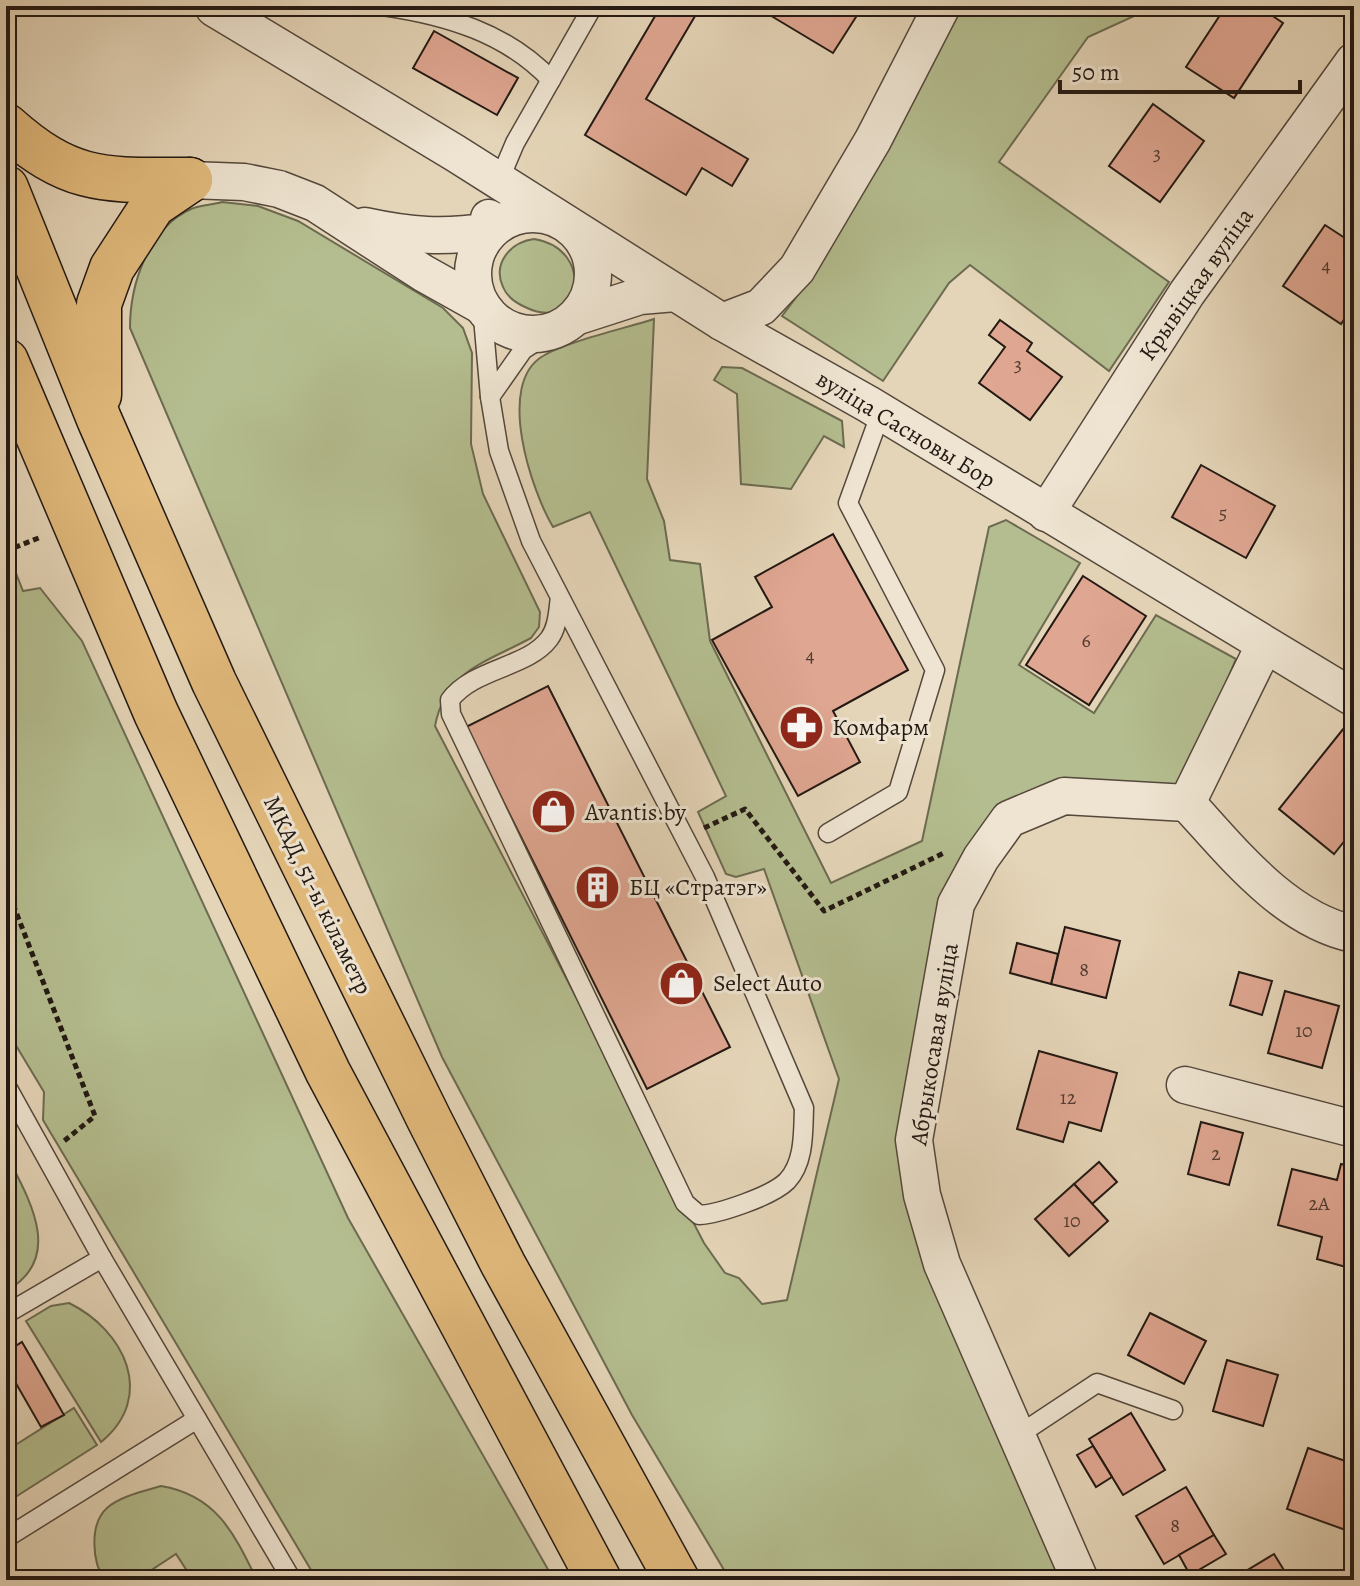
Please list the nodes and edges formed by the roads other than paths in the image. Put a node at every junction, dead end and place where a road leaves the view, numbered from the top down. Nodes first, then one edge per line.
1 (383, 6) edge
2 (593, 6) edge
3 (942, 6) edge
4 (214, 7) edge
5 (1354, 61) edge
6 (551, 80) junction
7 (6, 126) edge
8 (455, 153) junction
9 (190, 180) junction
10 (498, 183) junction
11 (6, 188) edge
12 (347, 223) junction
13 (565, 223) junction
14 (490, 231) junction
15 (675, 293) junction
16 (482, 306) junction
17 (722, 322) junction
18 (564, 324) junction
19 (6, 361) edge
20 (490, 397) junction
21 (881, 412) junction
22 (99, 419) junction
23 (1046, 513) junction
24 (560, 597) junction
25 (1264, 646) junction
26 (1354, 698) edge
27 (1187, 803) junction
28 (828, 833) dead end
29 (1354, 934) edge
30 (6, 1085) edge
31 (1185, 1085) dead end
32 (1354, 1129) edge
33 (102, 1258) junction
34 (6, 1314) edge
35 (1173, 1410) dead end
36 (197, 1419) junction
37 (1017, 1436) junction
38 (6, 1538) edge
39 (292, 1580) edge
40 (599, 1580) edge
41 (677, 1580) edge
42 (1080, 1580) edge

1 - 6 lane
2 - 6 lane
3 - 17 street
4 - 8 street, вуліца Сасновы Бор
5 - 23 street, Крывіцкая вуліца
6 - 10 lane
7 - 9 highway
8 - 10 street, вуліца Сасновы Бор
8 - 14 street
9 - 12 street
9 - 22 highway
10 - 13 street, вуліца Сасновы Бор
11 - 22 highway, МКАД, 51-ы кіламетр
12 - 14 street
12 - 16 street
13 - 14 street
13 - 15 street, вуліца Сасновы Бор
13 - 18 street
14 - 16 street
15 - 17 street, вуліца Сасновы Бор
15 - 18 street
16 - 18 street
16 - 20 lane
17 - 21 street, вуліца Сасновы Бор
18 - 20 lane
19 - 40 highway
20 - 24 lane
21 - 23 street, вуліца Сасновы Бор
21 - 28 lane
22 - 41 highway, МКАД, 51-ы кіламетр
23 - 25 street, вуліца Сасновы Бор
24 - 24 lane
25 - 26 street, вуліца Сасновы Бор
25 - 27 street
27 - 29 street
27 - 37 street, Абрыкосавая вуліца
30 - 33 lane
31 - 32 street
33 - 34 lane
33 - 36 lane
35 - 37 lane
36 - 38 lane
36 - 39 lane
37 - 42 street, Абрыкосавая вуліца

